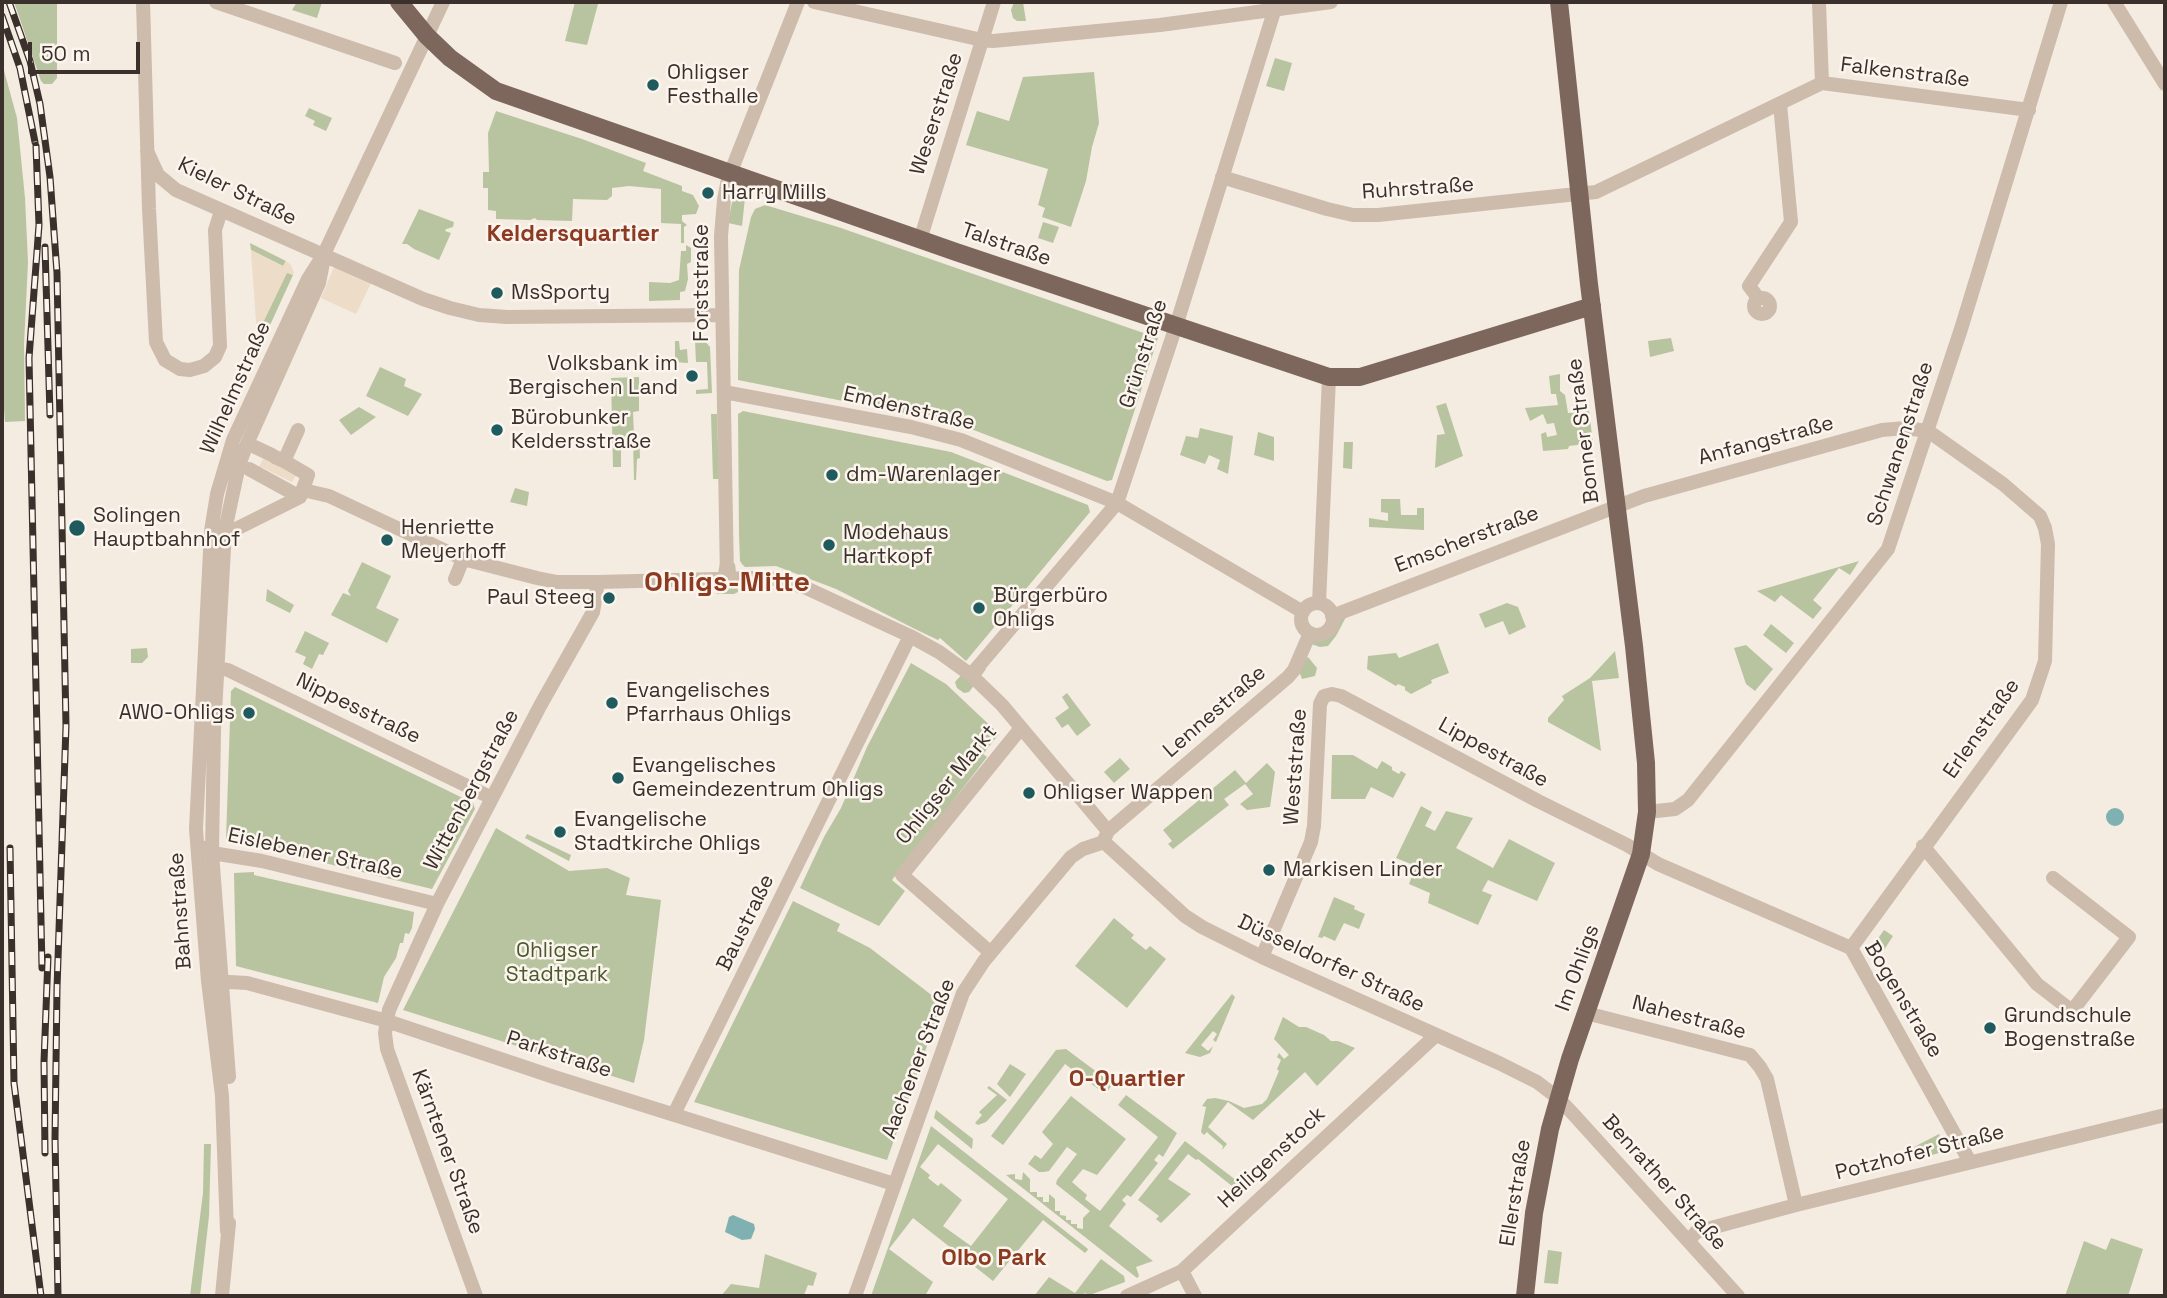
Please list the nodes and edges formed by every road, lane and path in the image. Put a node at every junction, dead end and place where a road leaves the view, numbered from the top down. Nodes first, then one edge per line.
1 (143, 2) edge
2 (216, 2) edge
3 (399, 2) edge
4 (443, 2) edge
5 (798, 2) edge
6 (814, 2) edge
7 (994, 2) edge
8 (1331, 2) edge
9 (1559, 2) edge
10 (1819, 2) edge
11 (2061, 2) edge
12 (2114, 2) edge
13 (1276, 5) edge
14 (427, 36) junction
15 (982, 40) junction
16 (395, 63) dead end
17 (1822, 83) junction
18 (2165, 84) edge
19 (1780, 104) junction
20 (2029, 110) junction
21 (147, 151) junction
22 (730, 173) junction
23 (1222, 177) junction
24 (1580, 195) junction
25 (221, 211) junction
26 (920, 240) junction
27 (324, 254) junction
28 (1759, 299) dead end
29 (1592, 306) junction
30 (722, 315) junction
31 (1176, 326) junction
32 (1329, 377) junction
33 (724, 392) junction
34 (298, 430) dead end
35 (1928, 431) junction
36 (255, 447) dead end
37 (277, 458) junction
38 (244, 467) junction
39 (301, 487) junction
40 (1117, 503) junction
41 (1617, 505) junction
42 (234, 530) dead end
43 (463, 559) junction
44 (727, 578) junction
45 (455, 579) dead end
46 (598, 582) junction
47 (215, 588) junction
48 (1320, 603) junction
49 (1303, 612) junction
50 (1332, 615) junction
51 (1310, 633) junction
52 (910, 636) junction
53 (211, 667) junction
54 (971, 675) junction
55 (1324, 696) joint
56 (1021, 728) junction
57 (492, 798) junction
58 (1647, 812) junction
59 (196, 829) junction
60 (1106, 836) junction
61 (1923, 846) junction
62 (212, 853) junction
63 (1641, 854) junction
64 (2053, 878) dead end
65 (437, 904) junction
66 (1851, 947) junction
67 (991, 953) junction
68 (1262, 957) junction
69 (214, 980) junction
70 (1586, 1013) junction
71 (387, 1021) junction
72 (1436, 1035) junction
73 (1558, 1098) junction
74 (674, 1114) junction
75 (2165, 1115) edge
76 (1970, 1162) junction
77 (894, 1184) junction
78 (1796, 1205) junction
79 (1689, 1241) junction
80 (1182, 1271) junction
81 (222, 1296) edge
82 (477, 1296) edge
83 (855, 1296) edge
84 (1127, 1296) edge
85 (1195, 1296) edge
86 (1525, 1296) edge
87 (1738, 1296) edge

1 - 21 street, Kieler Straße
2 - 16 street
3 - 14 main road, Talstraße
4 - 14 street, Wilhelmstraße
5 - 22 street, Forststraße
6 - 15 street
7 - 15 street, Weserstraße
8 - 13 street
9 - 24 main road, Bonner Straße
10 - 17 street
11 - 20 street, Schwanenstraße
12 - 18 street
13 - 15 street
13 - 23 street, Grünstraße
14 - 22 main road, Talstraße
14 - 27 street, Wilhelmstraße
15 - 26 street, Weserstraße
17 - 19 street, Falkenstraße
17 - 20 street, Falkenstraße
19 - 24 street, Falkenstraße
19 - 28 street
20 - 35 street, Schwanenstraße
21 - 25 street, Kieler Straße
21 - 25 street, Kieler Straße
22 - 26 main road, Talstraße
22 - 30 street, Forststraße
23 - 24 street, Ruhrstraße
23 - 31 street, Grünstraße
24 - 29 main road, Bonner Straße
25 - 27 street, Kieler Straße
26 - 31 main road, Talstraße
27 - 30 street, Kieler Straße
27 - 38 street, Wilhelmstraße
27 - 47 street, Wilhelmstraße
29 - 32 main road, Talstraße
29 - 41 main road, Bonner Straße
30 - 33 street, Forststraße
31 - 32 main road, Talstraße
31 - 40 street, Grünstraße
32 - 48 street
33 - 40 street, Emdenstraße
33 - 44 street, Forststraße
34 - 37 street
35 - 41 street, Anfangstraße
35 - 58 street, Schwanenstraße
35 - 61 street, Erlenstraße
36 - 37 street
37 - 39 street
38 - 39 street, Düsseldorfer Straße
38 - 47 street, Wilhelmstraße
39 - 42 street
39 - 43 street, Düsseldorfer Straße
40 - 49 street
40 - 54 street, Grünstraße
41 - 50 street, Emscherstraße
41 - 58 main road, Bonner Straße
43 - 45 street
43 - 46 street, Düsseldorfer Straße
44 - 46 street, Düsseldorfer Straße
44 - 52 street, Düsseldorfer Straße
46 - 57 street, Wittenbergstraße
47 - 53 street, Bahnstraße
48 - 49 street
48 - 50 street
49 - 51 street
50 - 51 street, Lennestraße
51 - 60 street, Lennestraße
52 - 54 street, Düsseldorfer Straße
52 - 74 street, Baustraße
53 - 57 street, Nippesstraße
53 - 59 street, Bahnstraße
53 - 62 street, Bahnstraße
54 - 56 street, Düsseldorfer Straße
55 - 63 street, Lippestraße
55 - 68 street, Weststraße
56 - 60 street, Düsseldorfer Straße
56 - 67 street, Ohligser Markt
57 - 65 street, Wittenbergstraße
58 - 63 main road, Bonner Straße
59 - 62 street, Eislebener Straße
59 - 69 street, Bahnstraße
60 - 67 street, Aachener Straße
60 - 68 street, Düsseldorfer Straße
61 - 64 street
61 - 66 street, Erlenstraße
62 - 65 street, Eislebener Straße
62 - 69 street, Bahnstraße
63 - 66 street, Bogenstraße
63 - 70 main road, Im Ohligs
65 - 71 street, Wittenbergstraße
66 - 76 street, Bogenstraße
67 - 77 street, Aachener Straße
68 - 72 street, Düsseldorfer Straße
69 - 71 street, Parkstraße
69 - 81 street, Bahnstraße
70 - 73 main road, Im Ohligs
70 - 78 street, Nahestraße
71 - 74 street, Parkstraße
71 - 82 street, Kärntener Straße
72 - 73 street, Düsseldorfer Straße
72 - 80 street, Heiligenstock
73 - 79 street, Benrather Straße
73 - 86 main road, Ellerstraße
74 - 77 street, Parkstraße
75 - 76 street, Potzhofer Straße
76 - 78 street, Potzhofer Straße
77 - 83 street, Aachener Straße
78 - 79 street, Potzhofer Straße
79 - 87 street, Benrather Straße
80 - 84 street, Heiligenstock
80 - 85 street

